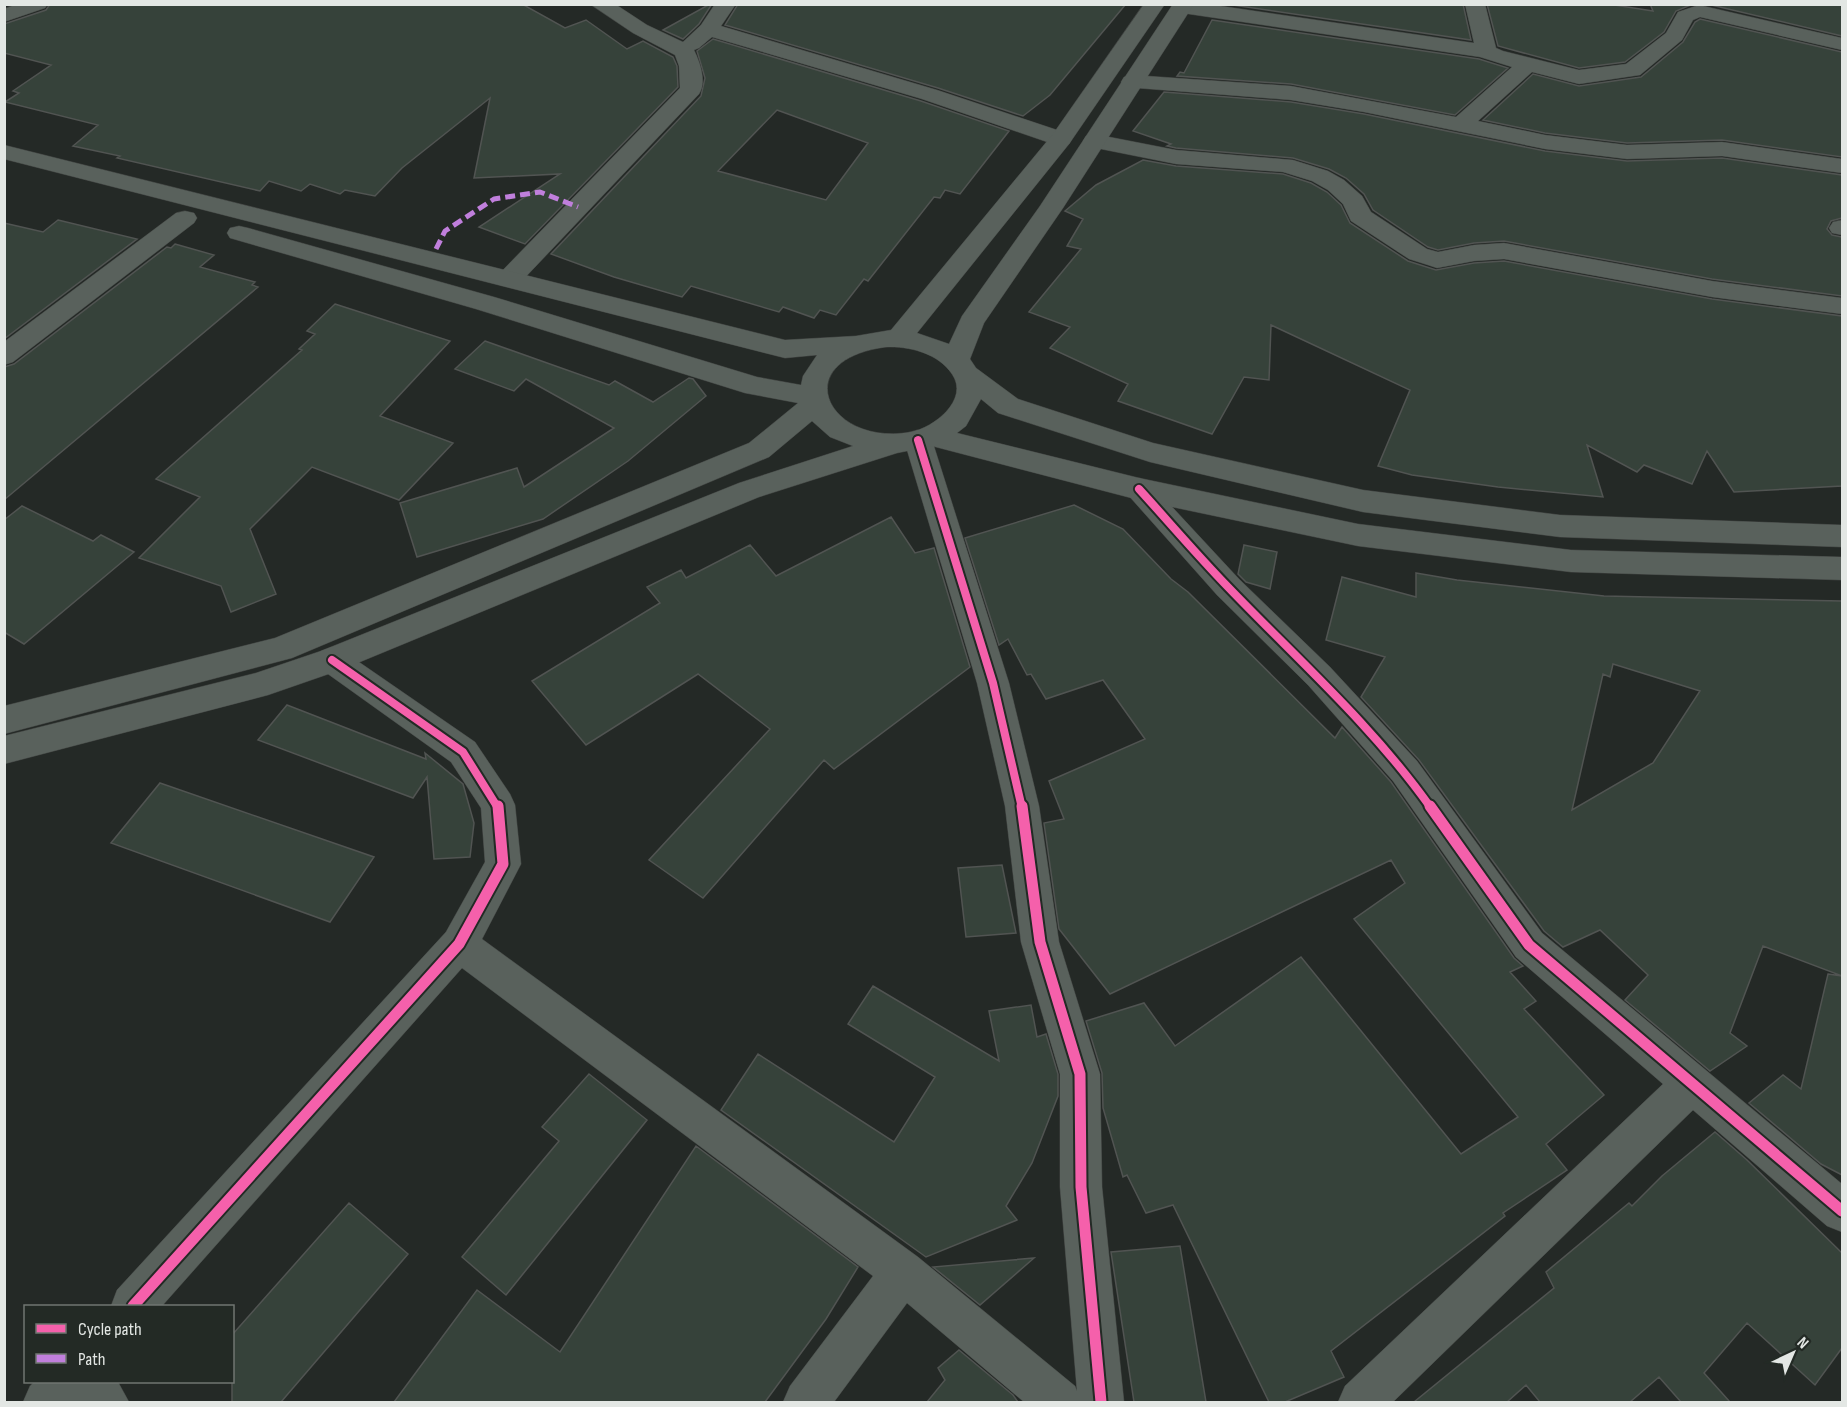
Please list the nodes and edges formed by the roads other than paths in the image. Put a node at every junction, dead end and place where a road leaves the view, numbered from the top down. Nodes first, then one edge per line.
1 (38, 4) edge
2 (600, 4) edge
3 (726, 4) edge
4 (1155, 4) edge
5 (1474, 4) edge
6 (1183, 6) edge
7 (4, 16) edge
8 (708, 29) junction
9 (1842, 44) edge
10 (684, 51) junction
11 (1486, 51) junction
12 (1527, 65) junction
13 (1132, 82) junction
14 (1462, 124) junction
15 (1061, 140) junction
16 (1094, 141) junction
17 (4, 152) edge
18 (1842, 166) edge
19 (4, 176) edge
20 (185, 218) junction
21 (509, 279) junction
22 (1842, 306) edge
23 (899, 338) junction
24 (855, 344) junction
25 (4, 356) edge
26 (961, 367) junction
27 (814, 399) junction
28 (914, 440) junction
29 (1139, 489) junction
30 (1842, 536) edge
31 (1842, 569) edge
32 (332, 660) junction
33 (4, 720) edge
34 (4, 750) edge
35 (459, 944) junction
36 (1693, 1083) junction
37 (1842, 1211) edge
38 (903, 1272) junction
39 (134, 1305) edge
40 (65, 1383) edge
41 (88, 1383) edge
42 (46, 1402) edge
43 (106, 1402) edge
44 (806, 1402) edge
45 (1059, 1402) edge
46 (1101, 1402) edge
47 (1361, 1402) edge

1 - 7 street
2 - 10 street
3 - 8 street
4 - 15 street
5 - 11 street
6 - 11 street
6 - 13 street
8 - 10 street
8 - 15 street
9 - 12 street
10 - 21 street
11 - 12 street
12 - 14 street
13 - 14 street
13 - 16 street
14 - 18 street
15 - 23 street
16 - 22 street
16 - 26 street
17 - 21 street
19 - 20 street
20 - 25 street
20 - 27 street
21 - 24 street
23 - 24 street
23 - 26 street
24 - 27 street
26 - 28 street
26 - 30 street
27 - 28 street
27 - 33 street
28 - 29 street
28 - 32 street
28 - 46 street
29 - 31 street
29 - 36 street
32 - 34 street
32 - 35 street
35 - 38 street
35 - 39 street
36 - 37 street
36 - 47 street
38 - 44 street
38 - 45 street
40 - 42 street
41 - 43 street

